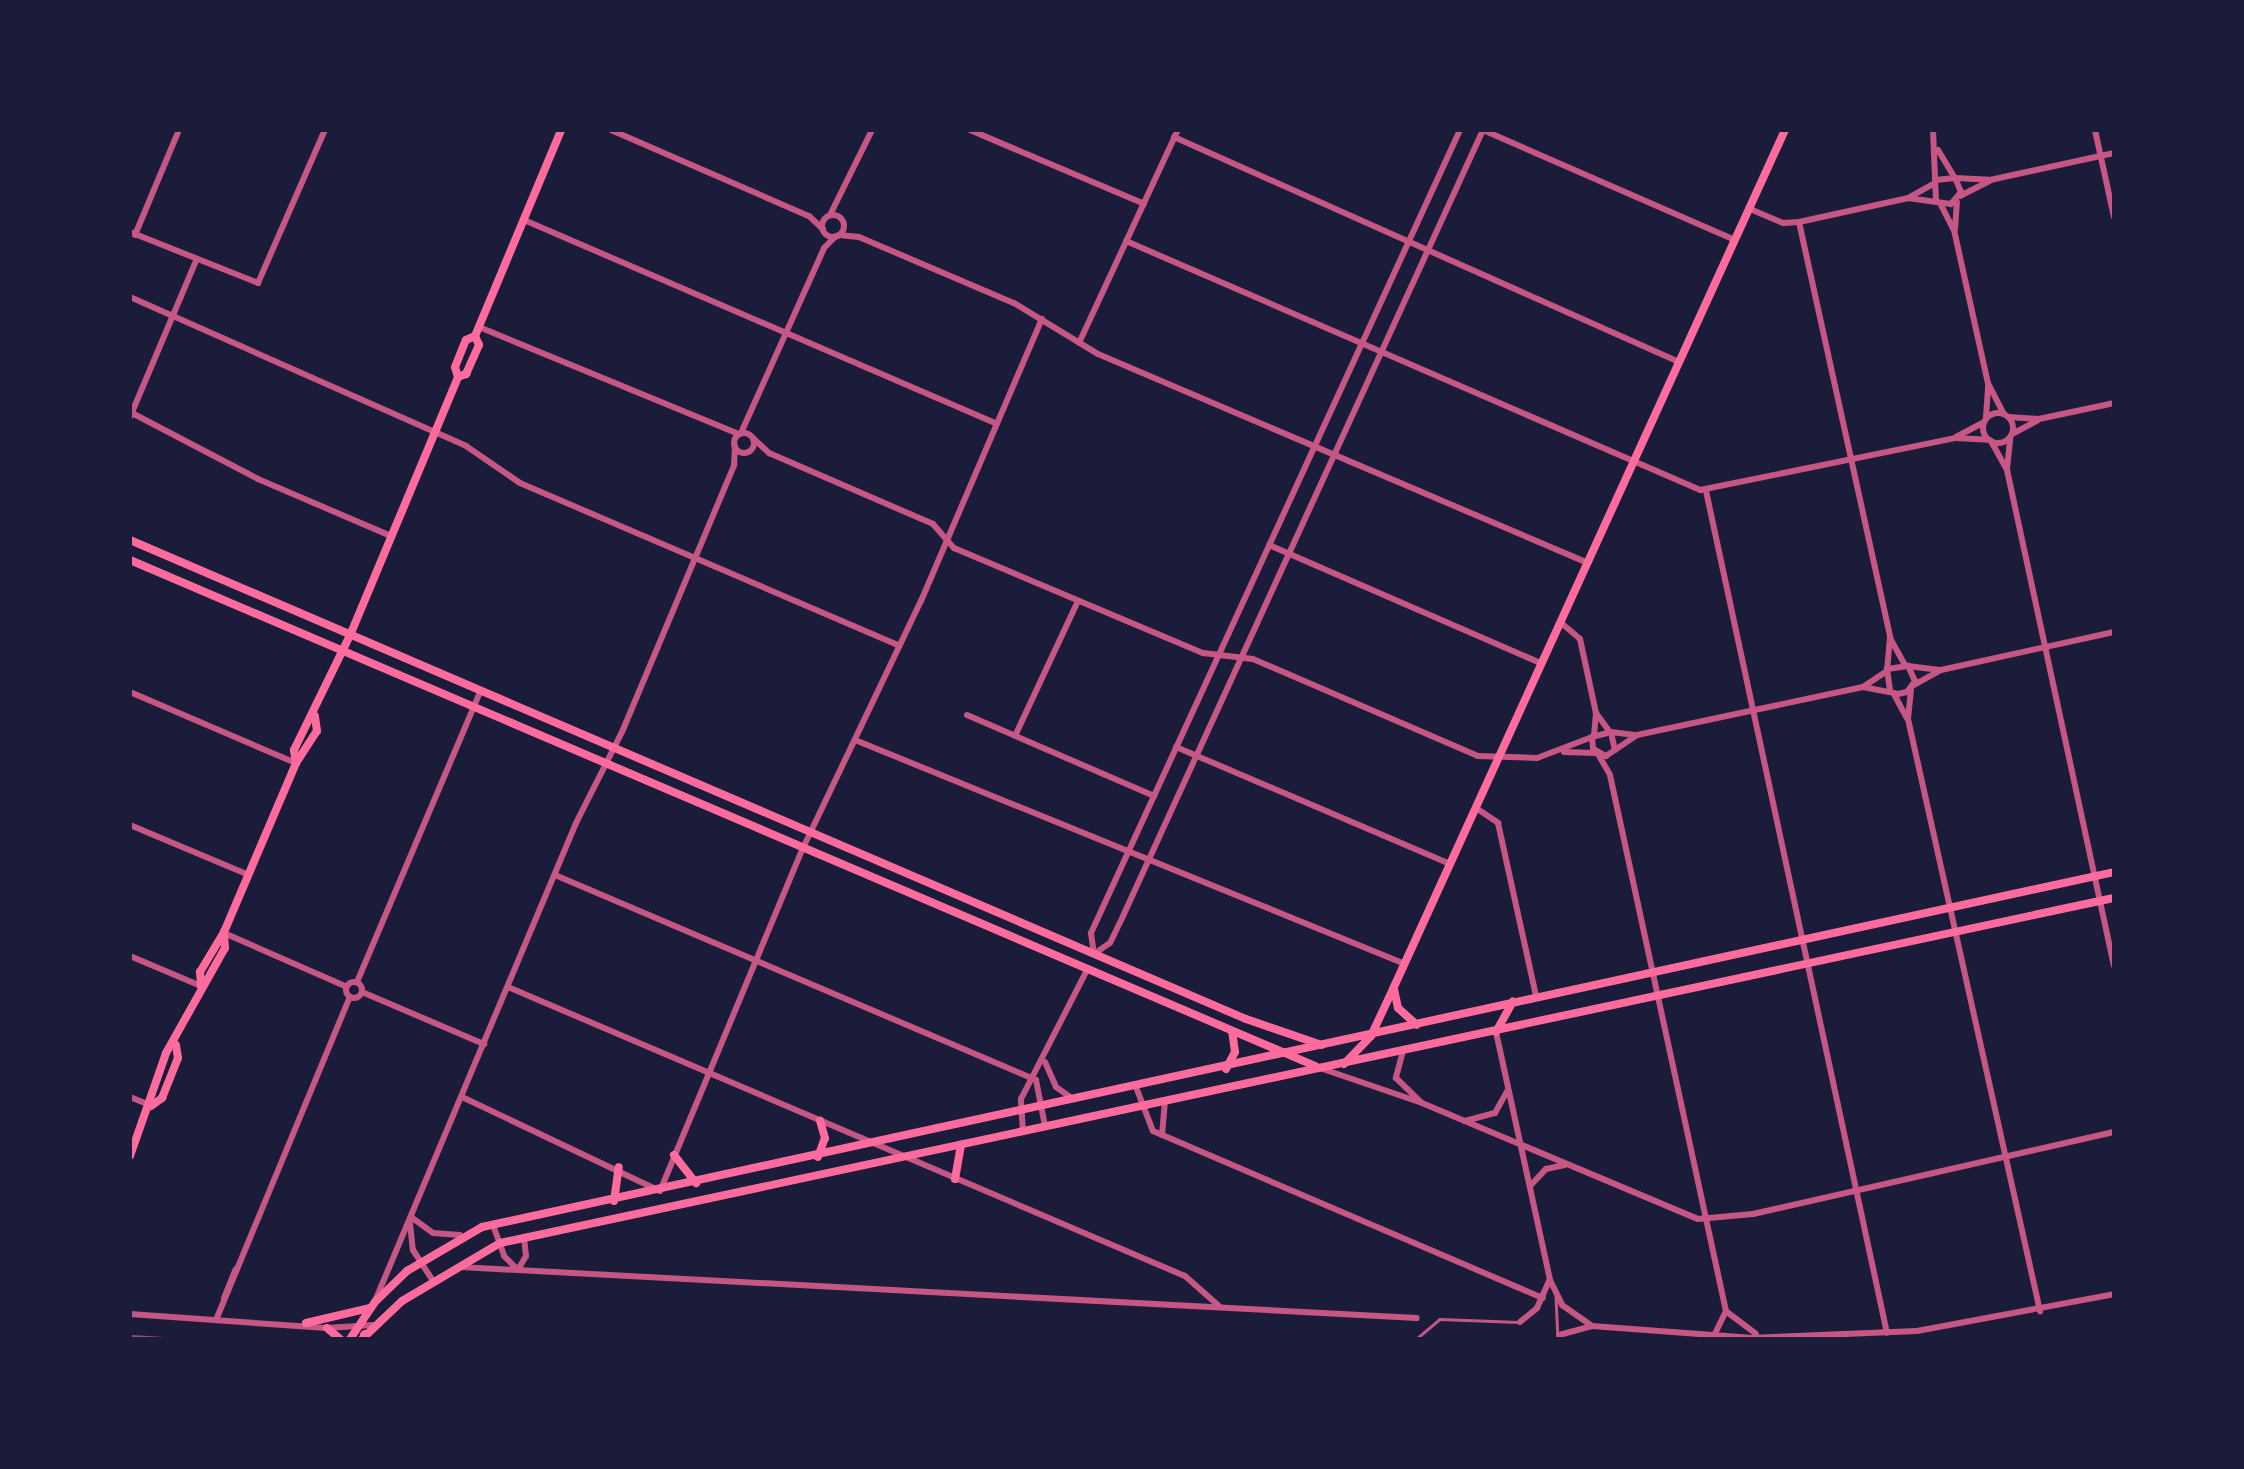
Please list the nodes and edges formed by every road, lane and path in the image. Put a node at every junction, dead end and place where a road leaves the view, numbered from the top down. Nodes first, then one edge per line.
1 (179, 130) edge
2 (325, 130) edge
3 (561, 130) edge
4 (611, 130) edge
5 (872, 130) edge
6 (970, 130) edge
7 (1460, 130) edge
8 (1483, 130) edge
9 (1785, 130) edge
10 (1933, 130) edge
11 (2095, 130) edge
12 (1176, 134) edge
13 (1937, 149) junction
14 (2114, 153) edge
15 (2100, 156) junction
16 (1955, 178) junction
17 (1990, 180) junction
18 (1934, 182) junction
19 (1908, 198) junction
20 (1959, 198) junction
21 (843, 201) junction
22 (1938, 202) junction
23 (1144, 204) junction
24 (1750, 209) junction
25 (809, 216) junction
26 (829, 216) junction
27 (2114, 217) edge
28 (524, 220) junction
29 (843, 221) junction
30 (1800, 222) junction
31 (823, 230) junction
32 (1954, 230) junction
33 (133, 234) edge
34 (837, 236) junction
35 (860, 237) junction
36 (1410, 240) junction
37 (1736, 241) junction
38 (1126, 242) junction
39 (824, 248) junction
40 (1426, 252) junction
41 (196, 261) junction
42 (130, 296) edge
43 (173, 315) junction
44 (1042, 319) junction
45 (477, 332) junction
46 (788, 334) junction
47 (1079, 343) junction
48 (1362, 343) junction
49 (1380, 353) junction
50 (1678, 362) junction
51 (1988, 383) junction
52 (2114, 403) edge
53 (130, 414) edge
54 (2006, 415) junction
55 (2039, 419) junction
56 (752, 420) junction
57 (1985, 420) junction
58 (995, 423) junction
59 (435, 431) junction
60 (722, 432) junction
61 (740, 434) junction
62 (2011, 437) junction
63 (753, 438) junction
64 (1955, 438) junction
65 (1990, 441) junction
66 (735, 445) junction
67 (1315, 446) junction
68 (748, 452) junction
69 (770, 453) junction
70 (1334, 454) junction
71 (1852, 459) junction
72 (1634, 462) junction
73 (734, 464) junction
74 (2007, 470) junction
75 (1706, 491) junction
76 (391, 536) junction
77 (945, 536) junction
78 (130, 540) edge
79 (1269, 546) junction
80 (1288, 554) junction
81 (695, 558) junction
82 (130, 560) edge
83 (1588, 562) junction
84 (1078, 601) junction
85 (1560, 622) junction
86 (2114, 632) edge
87 (350, 633) junction
88 (1890, 637) junction
89 (900, 646) junction
90 (2045, 646) junction
91 (343, 649) junction
92 (1219, 654) junction
93 (1241, 656) junction
94 (1541, 663) junction
95 (1907, 666) junction
96 (1941, 670) junction
97 (1886, 671) junction
98 (1863, 687) junction
99 (1912, 687) junction
100 (481, 690) junction
101 (130, 692) edge
102 (1892, 692) junction
103 (474, 706) junction
104 (1753, 710) junction
105 (1596, 712) junction
106 (967, 715) dead end
107 (1908, 719) junction
108 (1610, 731) junction
109 (1593, 735) junction
110 (1015, 736) junction
111 (1637, 736) junction
112 (855, 740) junction
113 (614, 746) junction
114 (1176, 747) junction
115 (1614, 751) junction
116 (1562, 752) junction
117 (1597, 754) junction
118 (1196, 755) junction
119 (1496, 760) junction
120 (296, 762) junction
121 (605, 762) junction
122 (1610, 775) junction
123 (1154, 796) junction
124 (1476, 808) junction
125 (130, 825) edge
126 (812, 832) junction
127 (804, 848) junction
128 (1128, 852) junction
129 (1150, 855) junction
130 (1450, 864) junction
131 (2114, 872) edge
132 (249, 874) junction
133 (555, 875) junction
134 (2095, 876) junction
135 (2114, 898) edge
136 (2100, 901) junction
137 (1949, 908) junction
138 (224, 932) junction
139 (1954, 933) junction
140 (1802, 940) junction
141 (1094, 954) junction
142 (130, 956) edge
143 (755, 962) junction
144 (1405, 964) junction
145 (1808, 964) junction
146 (2114, 966) edge
147 (1088, 970) junction
148 (1653, 972) junction
149 (357, 982) junction
150 (202, 986) junction
151 (346, 987) junction
152 (508, 987) junction
153 (1394, 988) junction
154 (362, 992) junction
155 (1536, 996) junction
156 (350, 997) junction
157 (1658, 997) junction
158 (1513, 1001) junction
159 (1418, 1025) junction
160 (1232, 1032) junction
161 (1496, 1032) junction
162 (1371, 1036) junction
163 (484, 1044) junction
164 (1327, 1046) junction
165 (1403, 1051) junction
166 (1289, 1056) junction
167 (1045, 1060) junction
168 (1344, 1064) junction
169 (1319, 1067) junction
170 (1226, 1069) junction
171 (708, 1074) junction
172 (1036, 1080) junction
173 (1136, 1088) junction
174 (1508, 1088) junction
175 (130, 1097) edge
176 (462, 1097) junction
177 (1077, 1100) junction
178 (1165, 1101) junction
179 (1422, 1103) junction
180 (151, 1106) junction
181 (1140, 1106) junction
182 (1041, 1108) junction
183 (1020, 1113) junction
184 (820, 1121) junction
185 (1464, 1121) junction
186 (1045, 1126) junction
187 (1024, 1131) junction
188 (1163, 1136) junction
189 (2111, 1136) edge
190 (961, 1144) junction
191 (874, 1145) junction
192 (1522, 1146) junction
193 (674, 1155) junction
194 (130, 1156) edge
195 (902, 1156) junction
196 (818, 1157) junction
197 (2003, 1160) junction
198 (1566, 1165) junction
199 (620, 1167) junction
200 (955, 1178) junction
201 (696, 1183) junction
202 (1530, 1186) junction
203 (1857, 1191) junction
204 (660, 1192) junction
205 (614, 1201) junction
206 (663, 1208) junction
207 (410, 1217) junction
208 (1707, 1220) junction
209 (494, 1224) junction
210 (460, 1235) junction
211 (524, 1238) junction
212 (500, 1244) junction
213 (420, 1262) junction
214 (453, 1267) junction
215 (518, 1269) junction
216 (1550, 1280) junction
217 (433, 1281) junction
218 (2114, 1294) edge
219 (1556, 1296) junction
220 (1543, 1298) junction
221 (372, 1305) junction
222 (1220, 1307) junction
223 (2040, 1310) junction
224 (1726, 1311) junction
225 (130, 1314) edge
226 (1417, 1318) dead end
227 (216, 1320) junction
228 (1520, 1322) joint
229 (306, 1324) junction
230 (1592, 1326) junction
231 (327, 1328) junction
232 (364, 1333) edge
233 (1887, 1333) junction
234 (1715, 1334) junction
235 (1758, 1335) junction
236 (1559, 1337) edge
237 (340, 1339) edge
238 (350, 1339) edge
239 (1416, 1339) edge

1 - 33 street
2 - 41 street
3 - 28 main road
4 - 25 street
5 - 21 street
6 - 23 street
7 - 36 street
8 - 37 street
8 - 40 street
9 - 24 main road
10 - 13 street
11 - 15 street
12 - 23 street
12 - 36 street
13 - 16 street
13 - 18 street
14 - 15 street
15 - 17 street
15 - 27 street
16 - 17 street
16 - 18 street
16 - 20 street
17 - 20 street
18 - 19 street
18 - 22 street
19 - 22 street
19 - 30 street
20 - 22 street
20 - 32 street
21 - 26 street
21 - 29 street
22 - 32 street
23 - 38 street
24 - 30 street
24 - 37 main road
25 - 26 street
25 - 31 street
26 - 29 street
26 - 31 street
28 - 45 main road
28 - 46 street
29 - 34 street
29 - 35 street
30 - 71 street
31 - 34 street
31 - 39 street
32 - 51 street
33 - 41 street
34 - 35 street
34 - 39 street
35 - 44 street
36 - 40 street
36 - 48 street
37 - 50 main road
38 - 47 street
38 - 48 street
39 - 46 street
40 - 49 street
40 - 50 street
41 - 43 street
42 - 43 street
43 - 53 street
43 - 59 street
44 - 47 street
44 - 58 street
45 - 59 main road
45 - 60 street
46 - 56 street
46 - 58 street
47 - 67 street
48 - 49 street
48 - 67 street
49 - 70 street
49 - 72 street
50 - 72 main road
51 - 54 street
51 - 57 street
52 - 55 street
53 - 76 street
54 - 55 street
54 - 57 street
54 - 62 street
55 - 62 street
56 - 61 street
56 - 63 street
57 - 64 street
57 - 65 street
58 - 77 street
59 - 76 main road
59 - 81 street
60 - 61 street
60 - 66 street
61 - 63 street
61 - 66 street
62 - 65 street
62 - 74 street
63 - 68 street
63 - 69 street
64 - 65 street
64 - 71 street
65 - 74 street
66 - 68 street
66 - 73 street
67 - 70 street
67 - 79 street
68 - 69 street
68 - 73 street
69 - 77 street
70 - 80 street
70 - 83 street
71 - 75 street
71 - 88 street
72 - 75 street
72 - 83 main road
73 - 81 street
74 - 90 street
75 - 104 street
76 - 87 main road
77 - 84 street
77 - 89 street
78 - 87 main road
79 - 80 street
79 - 92 street
80 - 93 street
80 - 94 street
81 - 89 street
81 - 113 street
82 - 91 main road
83 - 85 main road
84 - 92 street
84 - 110 street
85 - 94 main road
85 - 105 street
86 - 90 street
87 - 91 main road
87 - 100 main road
88 - 95 street
88 - 97 street
89 - 112 street
90 - 96 street
90 - 134 street
91 - 103 main road
91 - 120 main road
92 - 93 street
92 - 114 street
93 - 118 street
93 - 119 street
94 - 119 main road
95 - 96 street
95 - 97 street
95 - 99 street
96 - 99 street
97 - 98 street
97 - 102 street
98 - 102 street
98 - 104 street
99 - 102 street
99 - 107 street
100 - 103 street
100 - 113 main road
101 - 120 street
102 - 107 street
103 - 121 main road
103 - 149 street
104 - 111 street
104 - 140 street
105 - 108 street
105 - 109 street
106 - 110 street
107 - 137 street
108 - 109 street
108 - 111 street
108 - 115 street
109 - 116 street
109 - 117 street
110 - 123 street
111 - 115 street
112 - 126 street
112 - 128 street
113 - 121 street
113 - 126 main road
114 - 118 street
114 - 123 street
115 - 117 street
115 - 122 street
116 - 117 street
116 - 119 street
117 - 122 street
118 - 129 street
118 - 130 street
119 - 124 main road
120 - 132 main road
121 - 127 main road
121 - 133 street
122 - 148 street
123 - 128 street
124 - 130 main road
124 - 155 street
125 - 132 street
126 - 127 street
126 - 141 main road
127 - 143 street
127 - 147 main road
128 - 129 street
128 - 141 street
129 - 141 street
129 - 144 street
130 - 144 main road
131 - 134 main road
132 - 138 main road
133 - 143 street
133 - 152 street
134 - 136 street
134 - 137 main road
135 - 136 main road
136 - 139 main road
136 - 146 street
137 - 139 street
137 - 140 main road
138 - 150 main road
138 - 151 street
139 - 145 main road
139 - 197 street
140 - 145 street
140 - 148 main road
141 - 164 main road
142 - 150 street
143 - 171 street
143 - 172 street
144 - 153 main road
145 - 157 main road
145 - 203 street
147 - 160 main road
147 - 167 street
148 - 155 main road
148 - 157 street
149 - 151 street
149 - 154 street
150 - 180 main road
151 - 156 street
152 - 163 street
152 - 171 street
153 - 159 main road
153 - 162 main road
154 - 156 street
154 - 163 street
155 - 158 main road
156 - 227 street
157 - 161 main road
157 - 208 street
158 - 159 main road
158 - 161 main road
159 - 162 main road
160 - 166 main road
160 - 170 main road
161 - 165 main road
161 - 174 street
162 - 164 main road
162 - 168 main road
163 - 176 street
164 - 166 main road
165 - 168 main road
165 - 179 street
166 - 169 main road
166 - 170 main road
167 - 172 street
167 - 177 street
168 - 169 main road
169 - 178 main road
169 - 179 street
170 - 173 main road
171 - 184 street
171 - 193 street
172 - 182 street
172 - 183 street
173 - 177 main road
173 - 181 street
174 - 185 street
174 - 192 street
175 - 180 street
176 - 199 street
176 - 207 street
177 - 182 main road
178 - 181 main road
178 - 188 street
179 - 185 street
180 - 194 main road
181 - 186 main road
181 - 188 street
182 - 183 main road
182 - 186 street
183 - 187 street
183 - 191 main road
184 - 191 street
184 - 196 main road
185 - 192 street
186 - 187 main road
187 - 190 main road
188 - 220 street
189 - 197 street
190 - 195 main road
190 - 200 main road
191 - 195 street
191 - 196 main road
192 - 198 street
192 - 202 street
193 - 201 main road
193 - 204 street
195 - 200 street
195 - 206 main road
196 - 201 main road
197 - 203 street
197 - 223 street
198 - 202 street
198 - 208 street
199 - 204 street
199 - 205 main road
200 - 222 street
201 - 204 main road
202 - 216 street
203 - 208 street
203 - 233 street
204 - 205 main road
204 - 206 main road
205 - 209 main road
206 - 211 main road
207 - 210 street
207 - 213 street
207 - 221 street
208 - 224 street
209 - 210 main road
209 - 212 street
210 - 213 main road
211 - 212 main road
211 - 215 street
212 - 214 main road
212 - 215 street
213 - 217 street
213 - 221 main road
214 - 215 street
214 - 217 main road
215 - 222 street
216 - 219 street
216 - 220 street
217 - 232 main road
218 - 223 street
219 - 230 street
219 - 236 lane
220 - 228 street
221 - 229 main road
221 - 232 main road
222 - 226 street
223 - 233 street
224 - 234 street
224 - 235 street
225 - 227 street
227 - 229 street
228 - 239 lane
229 - 231 street
230 - 234 street
230 - 236 street
231 - 232 street
231 - 237 main road
232 - 238 main road
233 - 235 street
234 - 235 street

